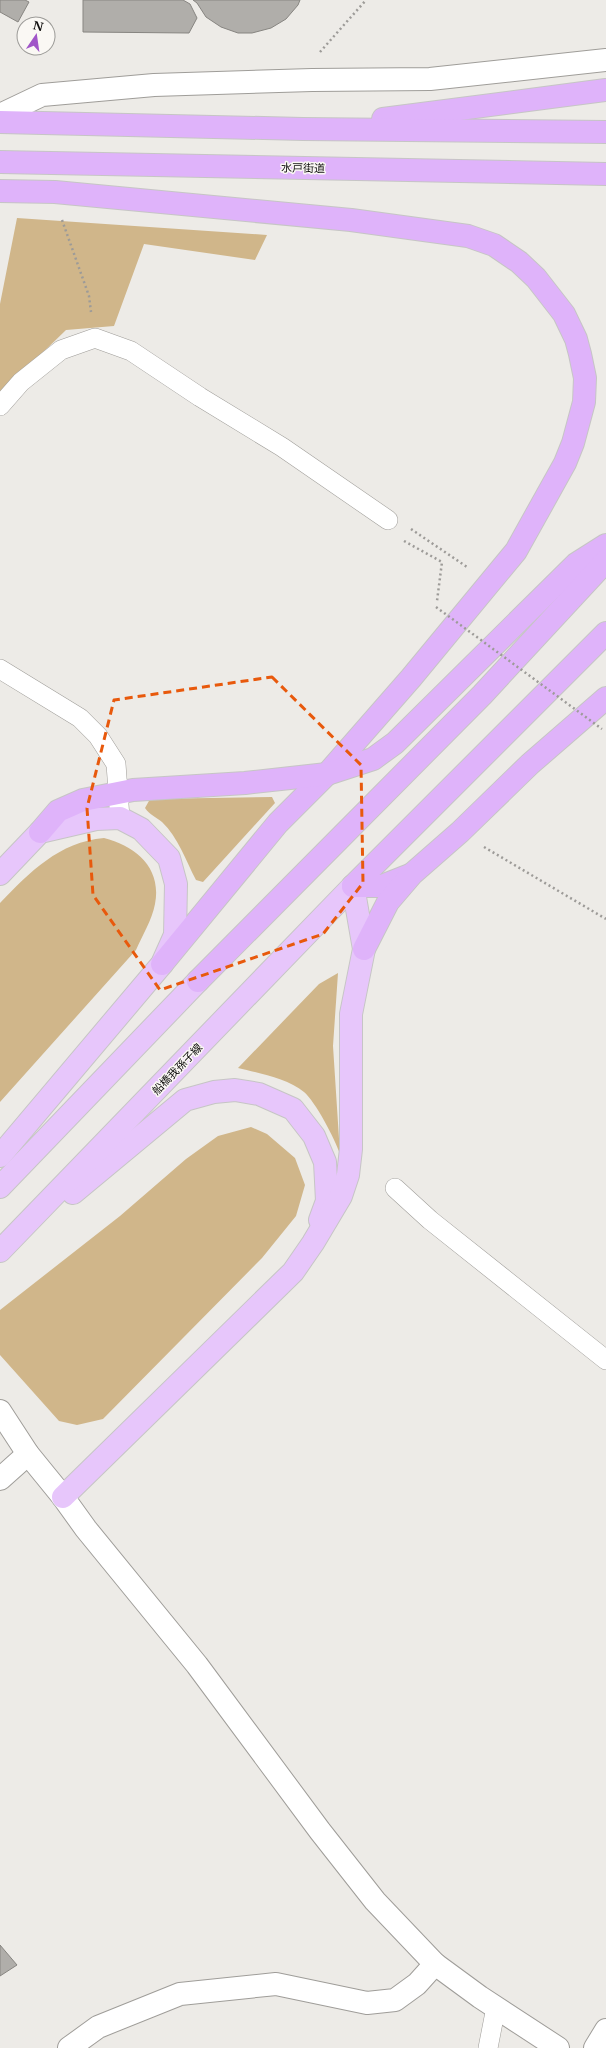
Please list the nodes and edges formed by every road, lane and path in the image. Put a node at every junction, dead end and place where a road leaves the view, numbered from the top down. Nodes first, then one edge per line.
1 (606, 60) edge
2 (606, 90) edge
3 (0, 115) edge
4 (0, 122) edge
5 (303, 129) junction
6 (606, 132) edge
7 (0, 162) edge
8 (606, 174) edge
9 (0, 190) edge
10 (55, 192) junction
11 (95, 338) junction
12 (0, 406) edge
13 (388, 520) joint
14 (399, 538) dead end
15 (606, 545) edge
16 (606, 562) edge
17 (469, 568) dead end
18 (606, 633) edge
19 (0, 669) edge
20 (606, 698) edge
21 (602, 729) dead end
22 (327, 774) junction
23 (120, 793) junction
24 (120, 818) junction
25 (40, 832) junction
26 (460, 832) junction
27 (0, 874) edge
28 (412, 874) junction
29 (353, 886) junction
30 (606, 919) edge
31 (364, 949) junction
32 (162, 964) junction
33 (198, 981) joint
34 (0, 1156) edge
35 (0, 1186) edge
36 (395, 1188) dead end
37 (313, 1242) junction
38 (0, 1252) edge
39 (606, 1360) edge
40 (0, 1411) edge
41 (28, 1454) junction
42 (0, 1479) edge
43 (63, 1497) junction
44 (435, 1964) junction
45 (496, 2007) junction
46 (606, 2030) edge
47 (69, 2048) edge
48 (488, 2048) edge
49 (558, 2048) edge
50 (595, 2048) edge

1 - 3 street
2 - 5 highway
4 - 5 highway
5 - 6 highway
7 - 8 highway, 水戸街道
9 - 10 highway
10 - 11 path
10 - 22 highway
11 - 12 lane
11 - 13 lane
13 - 17 path
14 - 21 path, bridge
15 - 22 highway
16 - 33 highway
18 - 29 highway
19 - 23 lane
20 - 26 highway
22 - 23 highway
22 - 32 highway
23 - 24 lane
23 - 25 highway
24 - 25 main road
24 - 32 main road
25 - 27 main road
26 - 28 highway
26 - 30 path
28 - 29 highway
28 - 31 highway
29 - 31 main road
29 - 38 main road, 船橋我孫子線
31 - 37 main road
32 - 34 main road
33 - 35 main road
36 - 39 lane
37 - 38 main road
37 - 43 main road
40 - 41 street
41 - 42 street
41 - 43 street
43 - 44 street
44 - 45 street
44 - 47 street
45 - 48 lane
45 - 49 street
46 - 50 street

